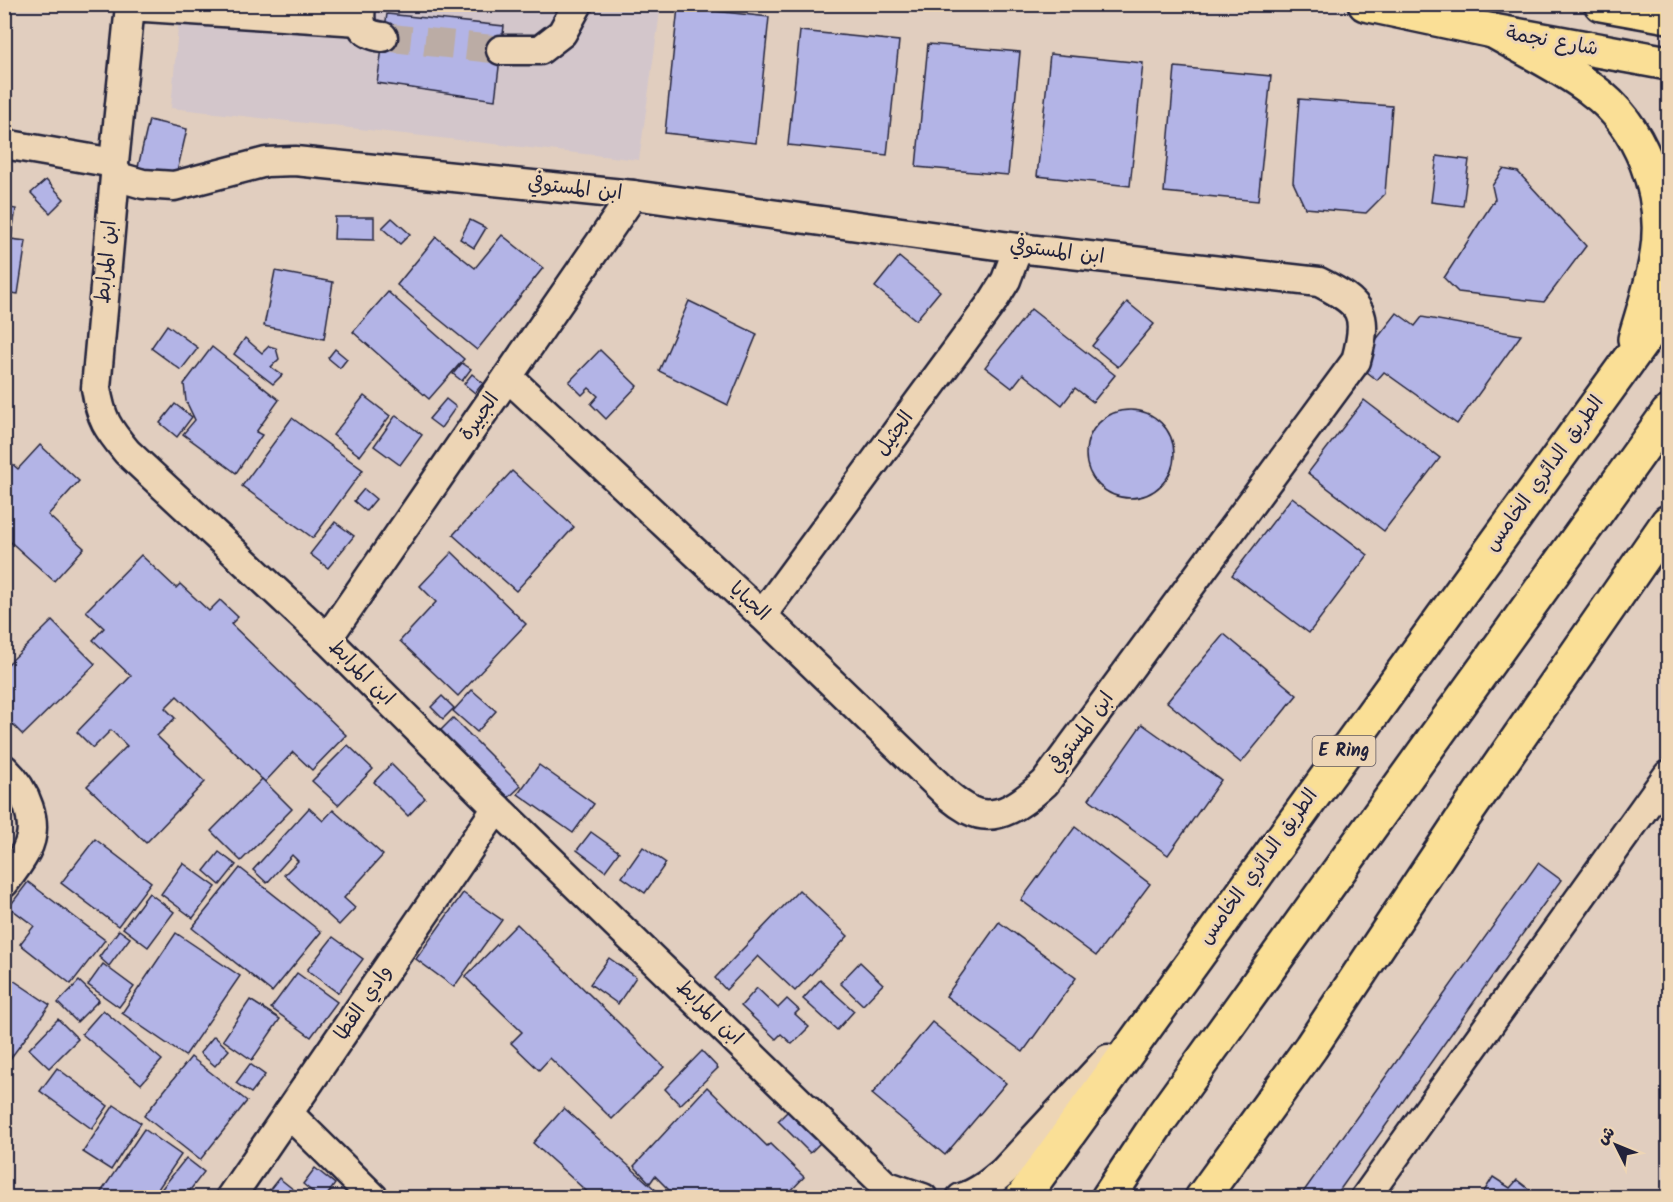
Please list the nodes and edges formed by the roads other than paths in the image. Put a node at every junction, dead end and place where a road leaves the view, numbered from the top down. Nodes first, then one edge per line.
1 (578, 4) edge
2 (1365, 4) edge
3 (1601, 4) edge
4 (130, 5) edge
5 (360, 13) edge
6 (1668, 16) edge
7 (1493, 31) junction
8 (383, 37) tunnel mouth
9 (501, 50) tunnel mouth
10 (1668, 63) edge
11 (4, 144) edge
12 (114, 170) junction
13 (633, 195) junction
14 (1018, 248) junction
15 (1668, 306) edge
16 (1631, 355) junction
17 (508, 377) junction
18 (1668, 413) edge
19 (1668, 522) edge
20 (762, 615) junction
21 (327, 639) junction
22 (4, 769) edge
23 (1668, 775) edge
24 (497, 808) junction
25 (994, 815) joint
26 (4, 883) edge
27 (1165, 998) junction
28 (288, 1113) junction
29 (889, 1191) edge
30 (230, 1197) edge
31 (374, 1197) edge
32 (922, 1197) edge
33 (961, 1197) edge
34 (1022, 1197) edge
35 (1108, 1197) edge
36 (1202, 1197) edge
37 (1365, 1197) edge

1 - 9 street
2 - 7 main road, شارع نجمة
3 - 6 main road
4 - 5 street
4 - 12 street, ابن المرابط
5 - 8 street
7 - 10 main road, شارع نجمة
7 - 16 main road
11 - 12 street
12 - 13 street, ابن المستوفي
12 - 21 street, ابن المرابط
13 - 14 street, ابن المستوفي
13 - 17 street, الجبيرة
14 - 20 street, الجثيل
14 - 25 street, ابن المستوفي
15 - 16 main road, الطريق الدائري الخامس / E Ring
16 - 27 main road, الطريق الدائري الخامس / E Ring
17 - 20 street, الجبايا
17 - 21 street, الجبيرة
18 - 35 main road
19 - 36 main road
20 - 25 street, الجبايا
21 - 24 street, ابن المرابط
22 - 26 street
23 - 37 street
24 - 28 street, وادي القطا
24 - 29 street, ابن المرابط
27 - 33 street
27 - 34 main road, الطريق الدائري الخامس / E Ring
28 - 30 street, وادي القطا
28 - 31 street
29 - 32 street, ابن المرابط

